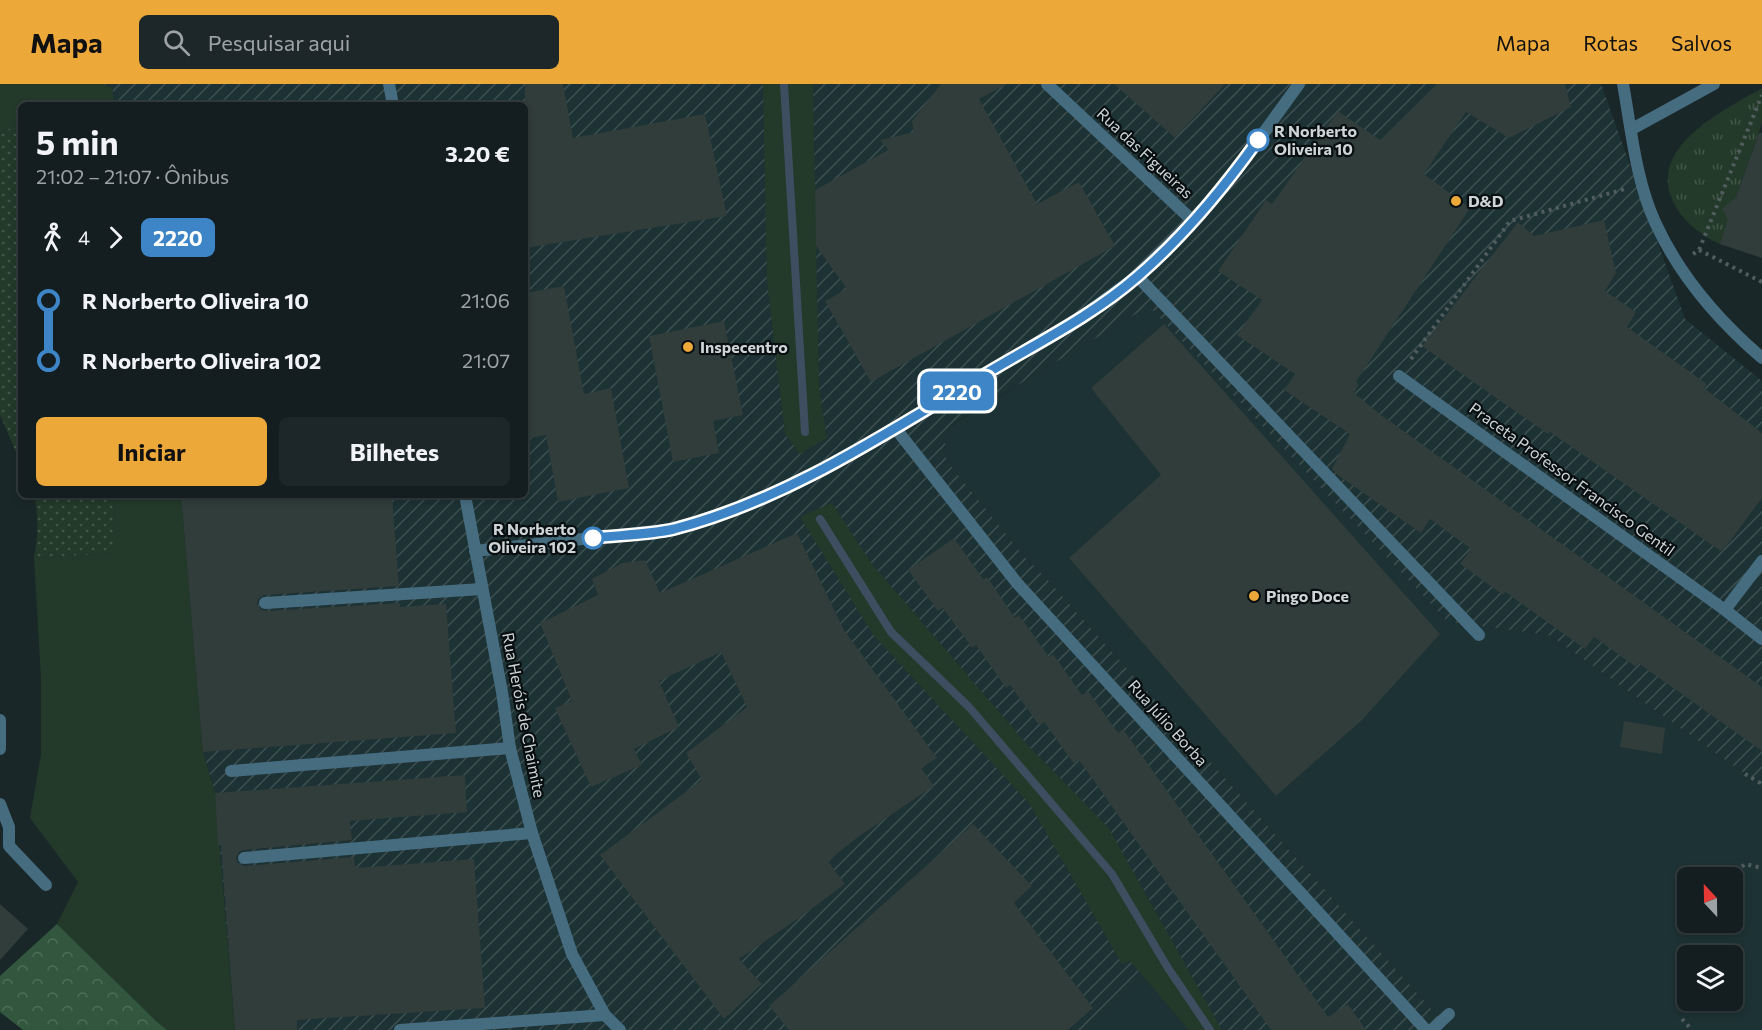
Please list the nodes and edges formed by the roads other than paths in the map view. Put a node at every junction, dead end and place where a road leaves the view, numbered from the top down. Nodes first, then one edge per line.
1 (389, 84) edge
2 (1047, 84) edge
3 (1299, 84) edge
4 (1623, 84) edge
5 (1714, 84) edge
6 (392, 102) edge
7 (1632, 129) junction
8 (1193, 221) junction
9 (1137, 276) junction
10 (1762, 358) edge
11 (1399, 375) road end
12 (896, 429) junction
13 (466, 498) edge
14 (475, 550) junction
15 (1762, 561) edge
16 (482, 589) junction
17 (265, 603) dead end
18 (1725, 610) junction
19 (1479, 635) dead end
20 (1762, 639) edge
21 (0, 720) edge
22 (510, 748) junction
23 (0, 749) edge
24 (231, 771) dead end
25 (0, 804) edge
26 (532, 833) junction
27 (244, 858) dead end
28 (46, 885) dead end
29 (1449, 1014) dead end
30 (605, 1015) junction
31 (400, 1030) edge
32 (620, 1030) edge
33 (1426, 1030) edge
34 (1432, 1030) edge

1 - 6 street
2 - 8 street, Rua das Figueiras
3 - 8 street
4 - 7 street
5 - 7 street
7 - 10 street
8 - 9 street
9 - 12 street
9 - 19 street
11 - 18 street, Praceta Professor Francisco Gentil
12 - 14 street
12 - 33 street, Rua Júlio Borba
13 - 14 street, Rua Heróis de Chaimite
14 - 16 street, Rua Heróis de Chaimite
15 - 18 street
16 - 17 street
16 - 22 street, Rua Heróis de Chaimite
18 - 20 street, Praceta Professor Francisco Gentil
21 - 23 street
22 - 24 street
22 - 26 street, Rua Heróis de Chaimite
25 - 28 street
26 - 27 street
26 - 30 street, Rua Heróis de Chaimite
29 - 34 street
30 - 31 street
30 - 32 street, Rua Heróis de Chaimite

